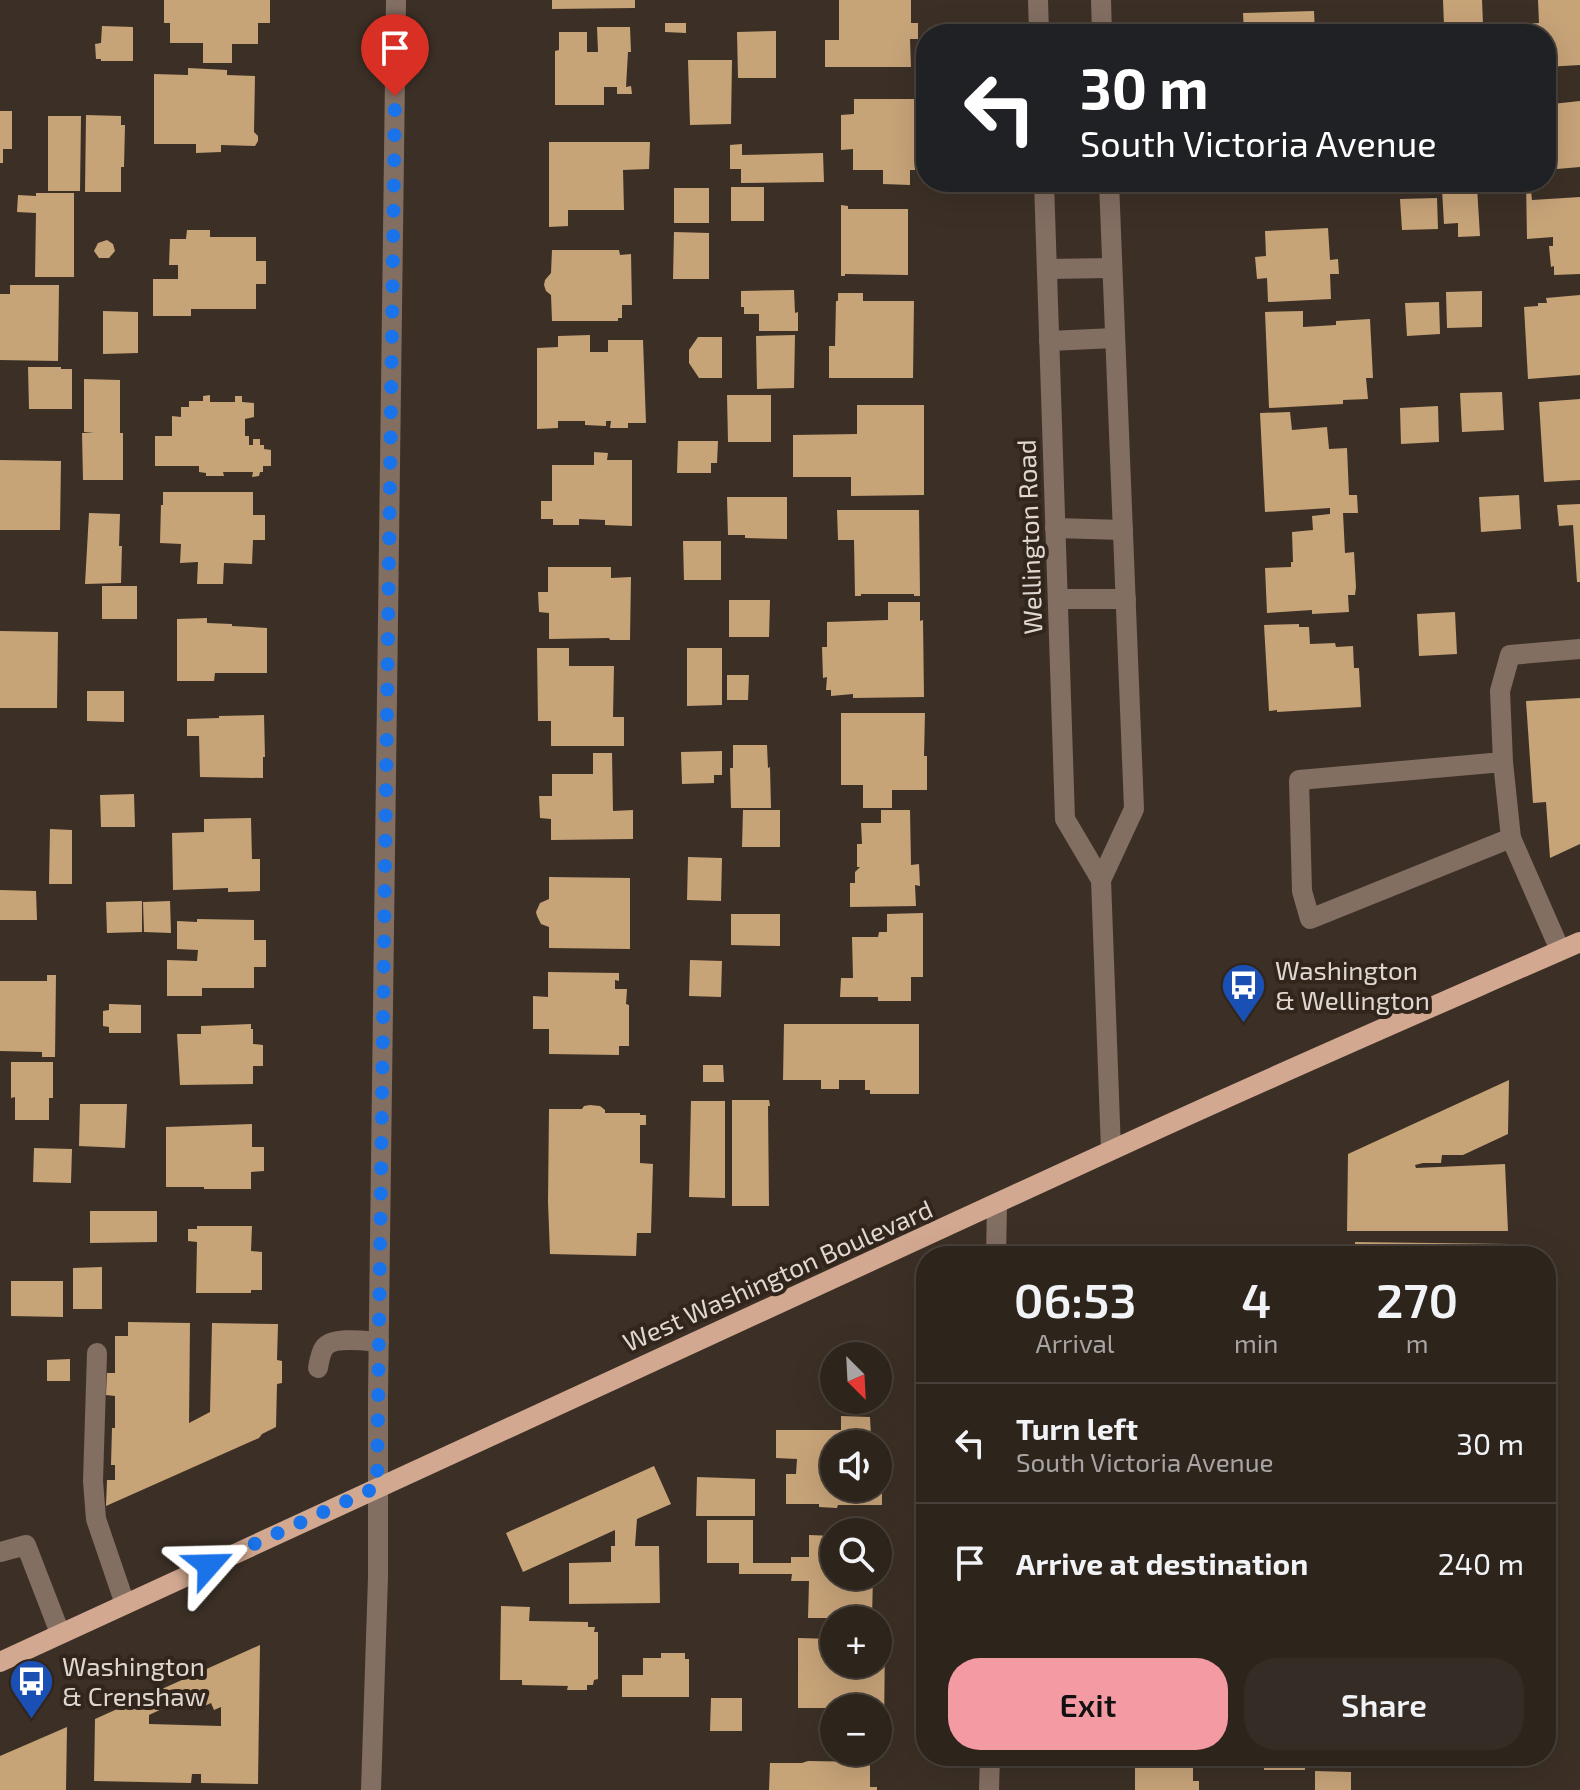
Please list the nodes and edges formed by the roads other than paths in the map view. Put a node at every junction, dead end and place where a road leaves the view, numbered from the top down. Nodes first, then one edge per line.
1 (396, 0) edge
2 (1038, 0) edge
3 (1101, 0) edge
4 (1039, 24) edge
5 (1102, 24) edge
6 (1044, 192) edge
7 (1109, 192) edge
8 (1112, 268) junction
9 (1047, 269) junction
10 (1115, 338) junction
11 (1049, 341) junction
12 (1055, 528) junction
13 (1123, 530) junction
14 (1058, 599) junction
15 (1126, 599) junction
16 (1580, 649) edge
17 (1503, 762) junction
18 (1511, 838) junction
19 (1101, 880) junction
20 (1580, 942) edge
21 (1560, 950) junction
22 (1111, 1150) junction
23 (997, 1205) junction
24 (996, 1246) edge
25 (379, 1342) junction
26 (97, 1353) dead end
27 (318, 1368) dead end
28 (377, 1487) junction
29 (0, 1552) edge
30 (125, 1604) junction
31 (60, 1633) junction
32 (0, 1662) edge
33 (990, 1766) edge
34 (371, 1790) edge
35 (989, 1790) edge

1 - 25 street
2 - 4 street
3 - 5 street
6 - 9 street, Wellington Road
7 - 8 street, Wellington Road
8 - 9 street
8 - 10 street, Wellington Road
9 - 11 street, Wellington Road
10 - 11 street
10 - 13 street, Wellington Road
11 - 12 street, Wellington Road
12 - 13 street
12 - 14 street, Wellington Road
13 - 15 street, Wellington Road
14 - 15 street
14 - 19 street, Wellington Road
15 - 19 street, Wellington Road
16 - 17 street
17 - 18 street
17 - 18 street
18 - 21 street
19 - 22 street, Wellington Road
20 - 21 main road, West Washington Boulevard
21 - 22 main road, West Washington Boulevard
22 - 23 main road, West Washington Boulevard
23 - 24 street
23 - 28 main road, West Washington Boulevard
25 - 27 street
25 - 28 street
26 - 30 street
28 - 30 main road, West Washington Boulevard
28 - 34 street
29 - 31 street
30 - 31 main road, West Washington Boulevard
31 - 32 main road, West Washington Boulevard
33 - 35 street

